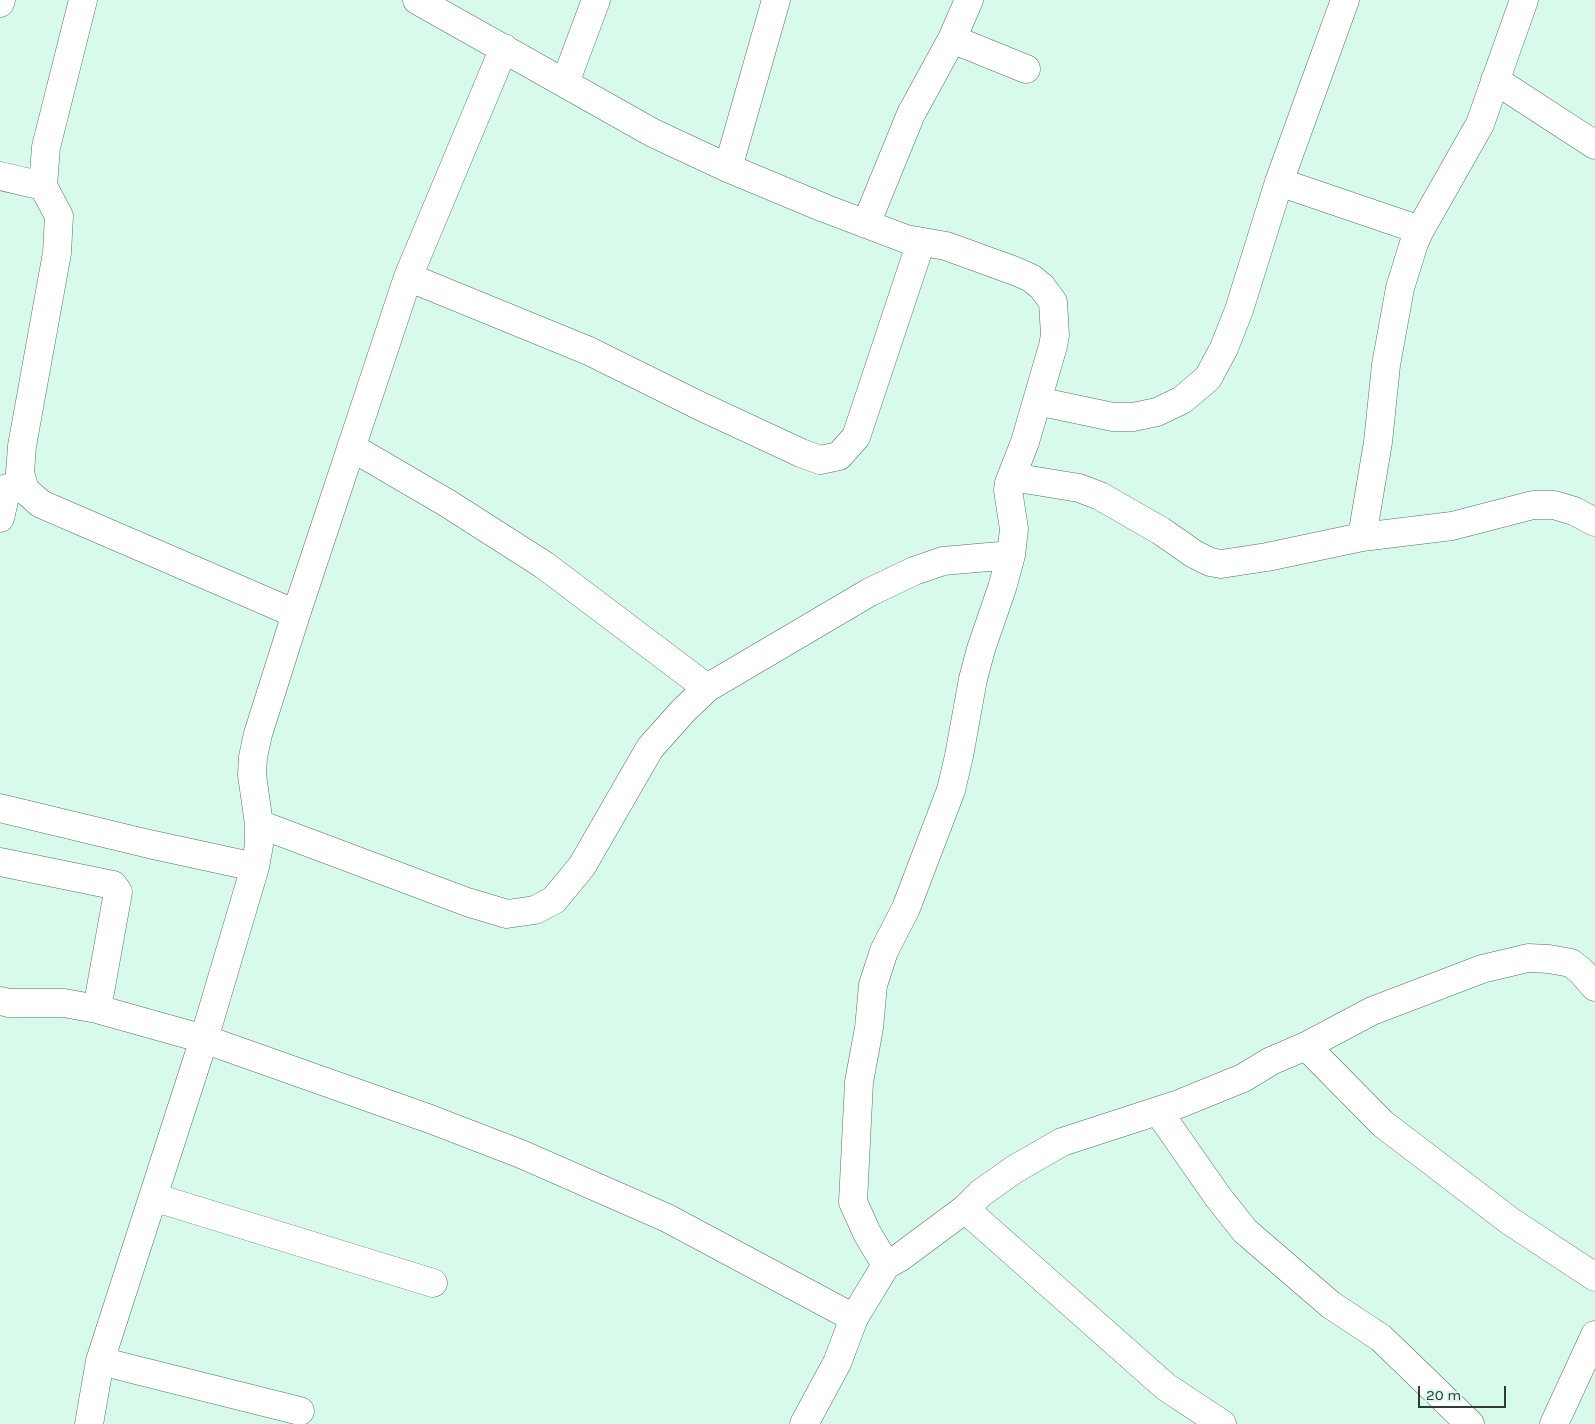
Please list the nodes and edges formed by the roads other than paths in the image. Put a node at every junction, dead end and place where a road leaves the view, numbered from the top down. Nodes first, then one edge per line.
1 (83, 0) edge
2 (417, 0) edge
3 (596, 0) edge
4 (776, 0) edge
5 (969, 0) edge
6 (1344, 0) edge
7 (1524, 0) edge
8 (952, 39) junction
9 (504, 48) junction
10 (1026, 70) dead end
11 (1496, 80) junction
12 (565, 83) junction
13 (1595, 145) edge
14 (728, 168) junction
15 (0, 176) edge
16 (1279, 182) junction
17 (44, 186) junction
18 (866, 224) junction
19 (1420, 230) junction
20 (921, 242) junction
21 (408, 277) junction
22 (1037, 401) junction
23 (351, 447) junction
24 (1012, 477) junction
25 (11, 488) edge
26 (0, 518) edge
27 (1595, 522) edge
28 (1362, 538) junction
29 (1011, 555) junction
30 (296, 614) junction
31 (707, 688) junction
32 (0, 808) edge
33 (259, 824) junction
34 (0, 862) edge
35 (256, 867) junction
36 (1590, 975) edge
37 (0, 1001) edge
38 (97, 1009) junction
39 (204, 1039) junction
40 (1306, 1046) junction
41 (1158, 1111) junction
42 (153, 1197) junction
43 (965, 1209) junction
44 (886, 1265) junction
45 (1595, 1277) edge
46 (433, 1283) dead end
47 (854, 1318) junction
48 (1595, 1335) edge
49 (100, 1361) junction
50 (300, 1412) dead end
51 (89, 1424) edge
52 (804, 1424) edge
53 (1222, 1424) edge
54 (1470, 1424) edge
55 (1554, 1424) edge

1 - 17 street
2 - 9 street
3 - 12 street
4 - 14 street
5 - 8 street
6 - 16 street
7 - 11 street
8 - 10 street
8 - 18 street
9 - 12 street
9 - 21 street
11 - 13 street
11 - 19 street
12 - 14 street
14 - 18 street
15 - 17 street
16 - 19 street
16 - 22 street
17 - 25 street
18 - 20 street
19 - 28 street
20 - 21 street
20 - 22 street
21 - 23 street
22 - 24 street
23 - 30 street
23 - 31 street
24 - 28 street
24 - 29 street
25 - 26 street
25 - 30 street
27 - 28 street
29 - 31 street
29 - 44 street
30 - 33 street
31 - 33 street
32 - 35 street
33 - 35 street
34 - 38 street
35 - 39 street
36 - 40 street
37 - 38 street
38 - 39 street
39 - 42 street
39 - 47 street
40 - 41 street
40 - 45 street
41 - 43 street
41 - 54 street
42 - 46 street
42 - 49 street
43 - 44 street
43 - 53 street
44 - 47 street
47 - 52 street
48 - 55 street
49 - 50 street
49 - 51 street

